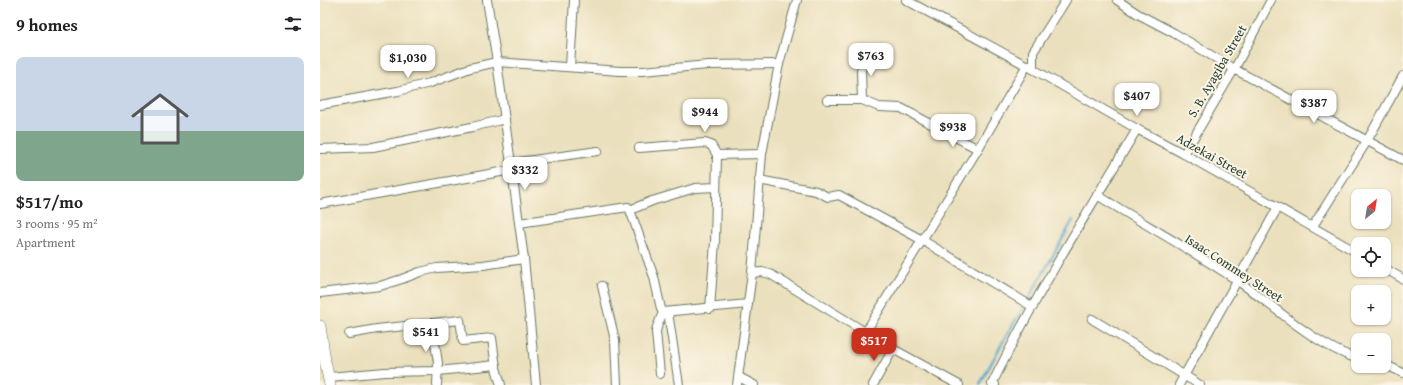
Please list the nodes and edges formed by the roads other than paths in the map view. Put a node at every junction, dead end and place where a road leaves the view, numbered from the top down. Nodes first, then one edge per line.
1 (487, 0) edge
2 (574, 0) edge
3 (797, 0) edge
4 (906, 0) edge
5 (1066, 0) edge
6 (1116, 0) edge
7 (1271, 0) edge
8 (868, 52) dead end
9 (497, 62) junction
10 (779, 64) junction
11 (570, 67) junction
12 (1030, 67) junction
13 (1234, 69) junction
14 (1403, 76) edge
15 (827, 100) dead end
16 (862, 100) junction
17 (320, 105) edge
18 (505, 119) junction
19 (1137, 129) junction
20 (1367, 141) junction
21 (639, 148) dead end
22 (320, 149) edge
23 (978, 149) junction
24 (598, 151) dead end
25 (762, 154) junction
26 (1184, 154) junction
27 (717, 155) junction
28 (1403, 160) edge
29 (512, 166) junction
30 (760, 180) junction
31 (716, 187) junction
32 (1097, 195) junction
33 (320, 204) edge
34 (1278, 207) junction
35 (630, 210) junction
36 (519, 223) junction
37 (1312, 226) junction
38 (922, 240) junction
39 (1351, 249) edge
40 (524, 259) junction
41 (1391, 272) edge
42 (752, 273) junction
43 (1403, 279) edge
44 (1237, 281) junction
45 (602, 286) dead end
46 (320, 293) edge
47 (748, 304) junction
48 (1033, 307) junction
49 (710, 308) junction
50 (666, 312) junction
51 (1092, 319) dead end
52 (432, 323) junction
53 (320, 326) edge
54 (865, 332) junction
55 (349, 334) dead end
56 (893, 349) junction
57 (1351, 356) edge
58 (322, 362) edge
59 (496, 365) junction
60 (1391, 367) edge
61 (438, 371) junction
62 (1403, 373) edge
63 (660, 374) dead end
64 (1184, 376) junction
65 (329, 381) edge
66 (738, 381) edge
67 (437, 385) edge
68 (501, 385) edge
69 (536, 385) edge
70 (617, 385) edge
71 (679, 385) edge
72 (754, 385) edge
73 (874, 385) edge
74 (959, 385) edge
75 (993, 385) edge
76 (1179, 385) edge
77 (1200, 385) edge

1 - 9 street
2 - 11 street
3 - 10 street
4 - 12 street, Adzekai Street
5 - 12 street
6 - 13 street
7 - 13 street, S. B. Ayagiba Street
8 - 16 street
9 - 11 street
9 - 17 street
9 - 18 street
10 - 11 street
10 - 25 street
12 - 19 street, Adzekai Street
12 - 23 street
13 - 20 street
13 - 26 street, S. B. Ayagiba Street
14 - 20 street
15 - 16 street
16 - 23 street
18 - 22 street
18 - 29 street
19 - 26 street, Adzekai Street
19 - 32 street
20 - 28 street
20 - 37 street
21 - 27 street
23 - 38 street
24 - 29 street
25 - 27 street
25 - 30 street
26 - 34 street, Adzekai Street
27 - 31 street
29 - 33 street
29 - 36 street
30 - 38 street
30 - 42 street
31 - 35 street
31 - 49 street
32 - 44 street, Isaac Commey Street
32 - 48 street
34 - 37 street, Adzekai Street
34 - 44 street
35 - 36 street
35 - 50 street
36 - 40 street
37 - 39 street, Adzekai Street
38 - 48 street
38 - 54 street
40 - 46 street
40 - 69 street
41 - 43 street
42 - 47 street
42 - 54 street
44 - 57 street, Isaac Commey Street
44 - 64 street
45 - 70 street
47 - 49 street
47 - 66 street
48 - 75 street
49 - 50 street
50 - 63 street
50 - 71 street
51 - 64 street
52 - 55 street
52 - 59 street
52 - 61 street
53 - 58 main road
54 - 56 street
56 - 73 street
56 - 74 street
58 - 65 main road
59 - 61 street
59 - 68 street
60 - 62 street
61 - 65 street
61 - 67 street
64 - 76 street
64 - 77 street
66 - 72 street

